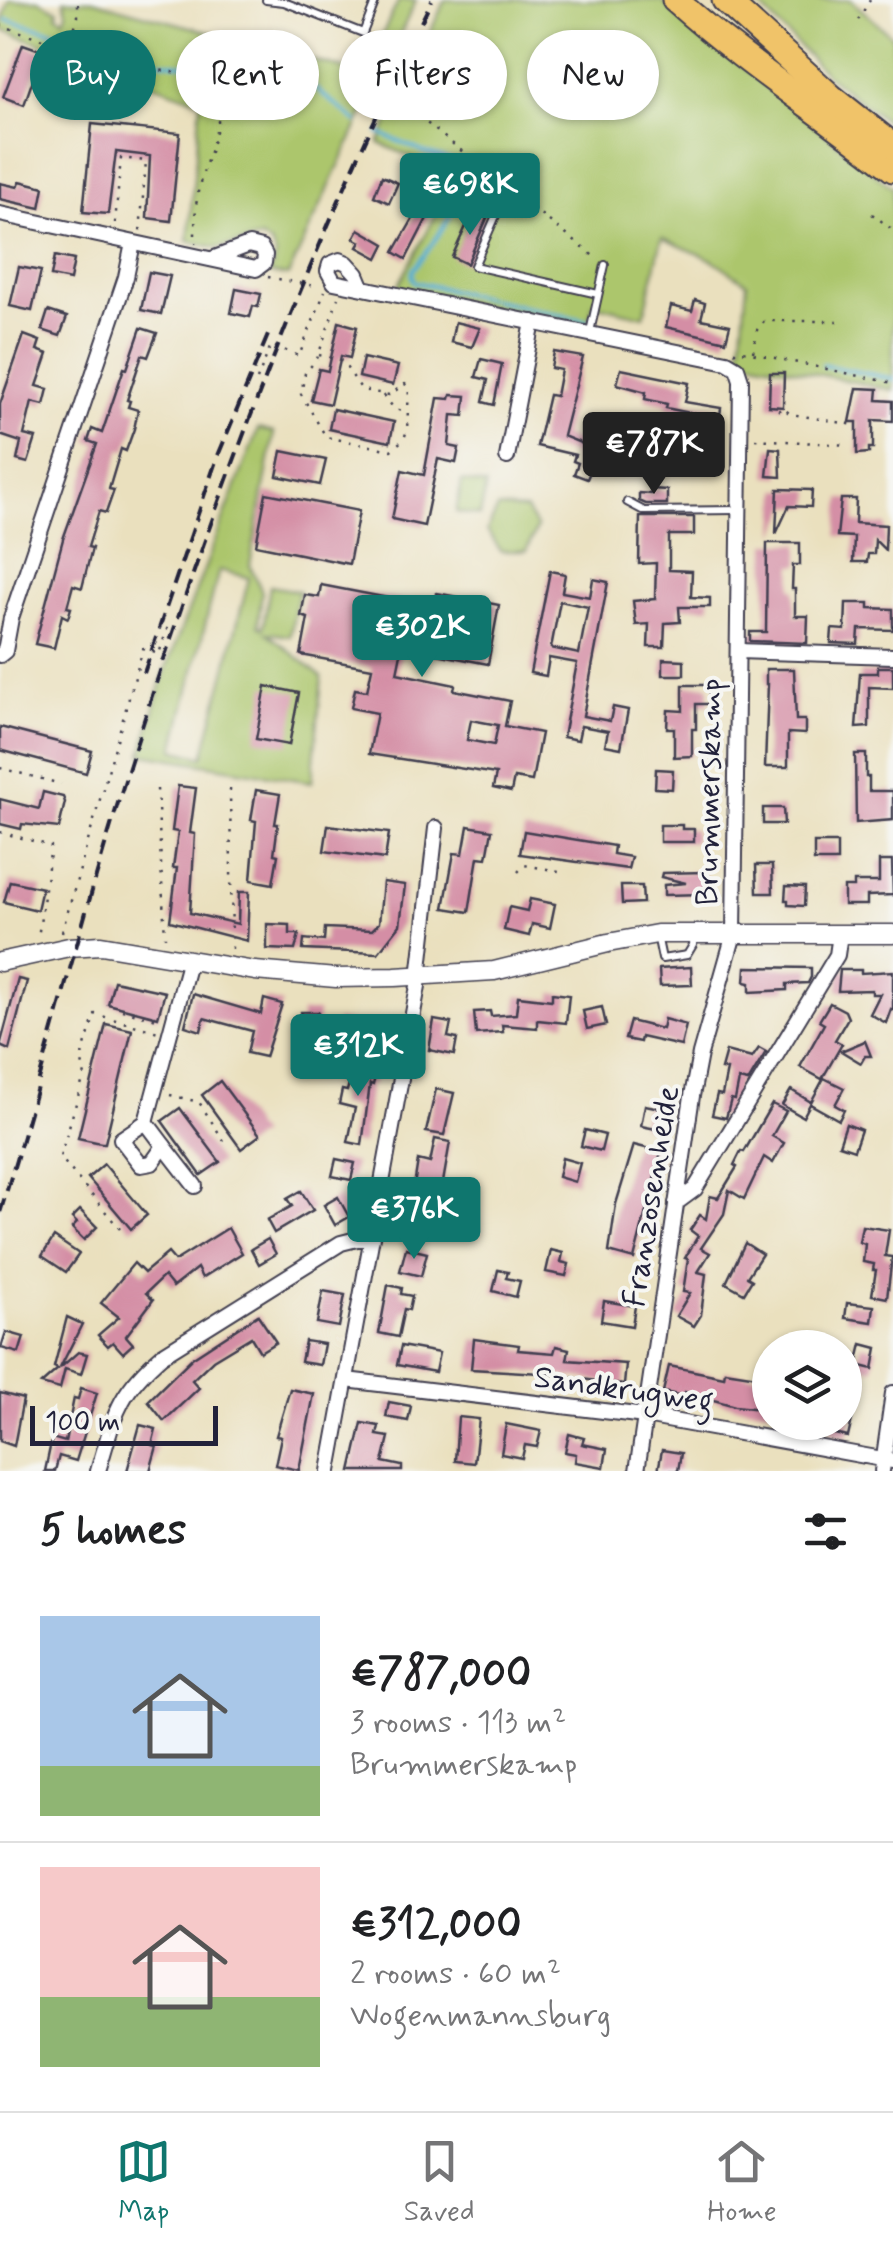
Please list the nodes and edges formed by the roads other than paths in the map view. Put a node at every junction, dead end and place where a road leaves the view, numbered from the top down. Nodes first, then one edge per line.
1 (266, 0) edge
2 (376, 0) edge
3 (675, 0) edge
4 (698, 0) edge
5 (725, 0) edge
6 (818, 110) junction
7 (893, 146) edge
8 (893, 169) edge
9 (508, 188) dead end
10 (0, 214) edge
11 (136, 244) junction
12 (212, 259) junction
13 (605, 266) dead end
14 (362, 286) junction
15 (598, 294) junction
16 (534, 322) junction
17 (590, 333) junction
18 (507, 458) dead end
19 (627, 502) dead end
20 (740, 510) junction
21 (4, 629) edge
22 (738, 651) junction
23 (0, 655) edge
24 (893, 656) edge
25 (436, 828) dead end
26 (734, 934) junction
27 (840, 934) junction
28 (893, 934) edge
29 (190, 959) junction
30 (0, 962) edge
31 (420, 976) junction
32 (146, 1122) junction
33 (164, 1146) junction
34 (195, 1186) dead end
35 (676, 1203) junction
36 (371, 1239) junction
37 (346, 1380) junction
38 (893, 1393) edge
39 (645, 1416) junction
40 (886, 1464) edge
41 (98, 1471) edge
42 (328, 1471) edge
43 (637, 1471) edge

1 - 2 lane
3 - 6 highway
4 - 6 highway
5 - 7 highway
6 - 8 highway
9 - 15 lane
10 - 11 street
11 - 12 street
11 - 21 street
12 - 12 street
13 - 15 lane
14 - 14 street
14 - 16 street
15 - 17 lane
16 - 17 street
16 - 18 street
17 - 20 street, Brummerskamp
19 - 20 lane
20 - 22 street, Brummerskamp
21 - 23 street
22 - 24 street, Brummerskamp
22 - 26 street, Brummerskamp
25 - 31 street
26 - 27 street
26 - 31 street
26 - 35 street, Franzosenheide
27 - 28 street
27 - 35 street
29 - 30 street
29 - 31 street
29 - 32 street
31 - 36 street
32 - 33 street
32 - 33 street
33 - 34 street
35 - 39 street, Franzosenheide
36 - 37 street
36 - 41 street
37 - 39 street, Sandkrugweg
37 - 42 street
38 - 40 street
39 - 40 street, Sandkrugweg
39 - 43 street, Franzosenheide

